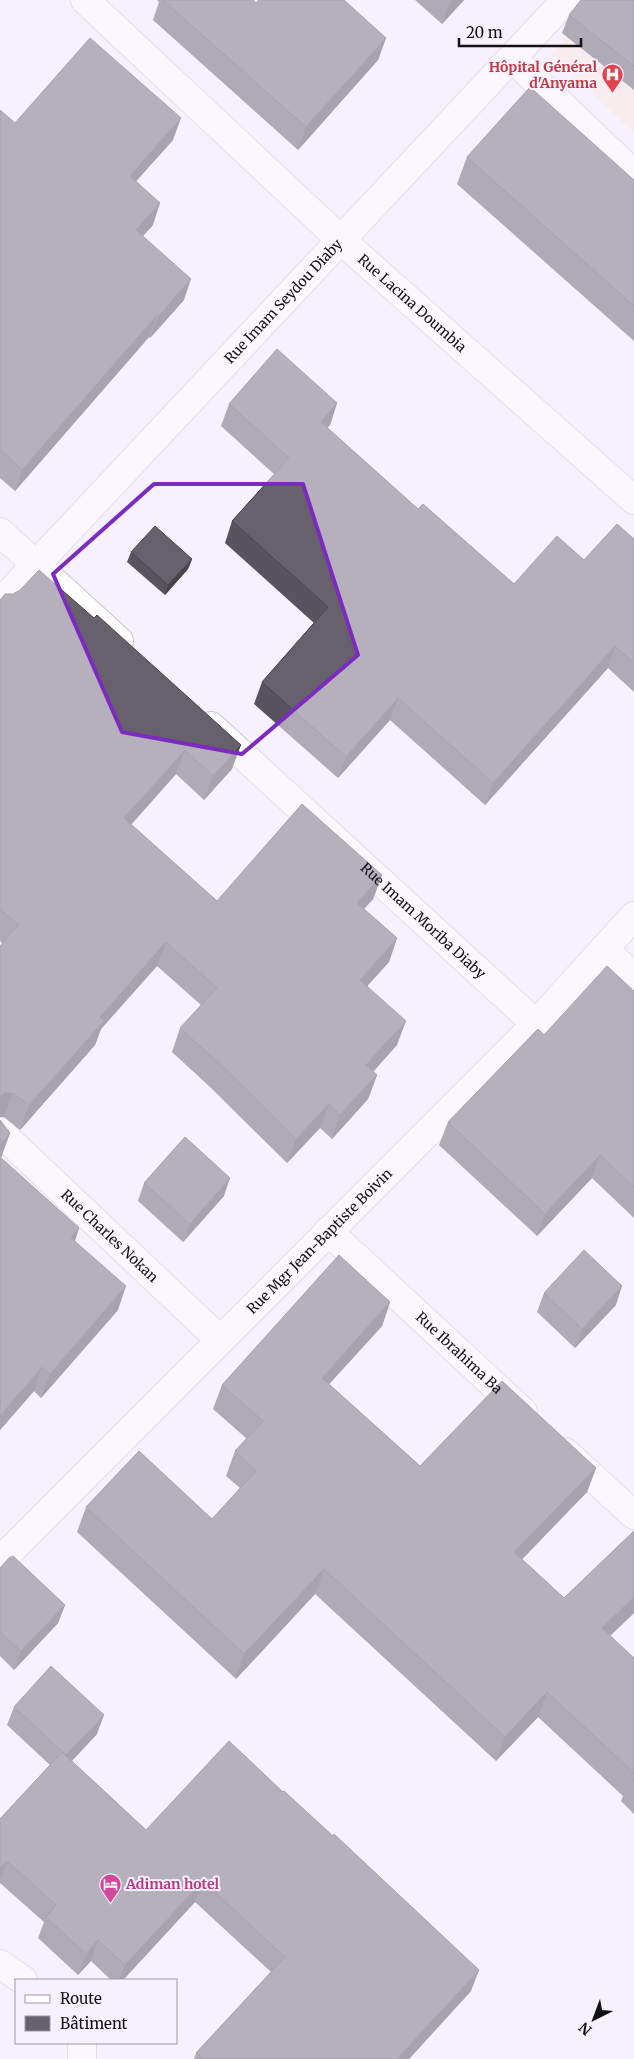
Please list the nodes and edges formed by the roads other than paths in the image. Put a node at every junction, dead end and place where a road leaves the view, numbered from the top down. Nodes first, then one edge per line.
1 (85, 0) edge
2 (566, 0) edge
3 (512, 58) junction
4 (634, 174) edge
5 (341, 240) junction
6 (634, 500) edge
7 (0, 532) edge
8 (35, 564) junction
9 (0, 603) edge
10 (137, 658) edge
11 (195, 711) edge
12 (634, 916) edge
13 (604, 949) junction
14 (634, 977) edge
15 (536, 1024) junction
16 (0, 1132) edge
17 (328, 1231) junction
18 (220, 1340) junction
19 (634, 1515) edge
20 (0, 1561) edge
21 (0, 1964) edge
22 (22, 1979) edge
23 (82, 2044) edge
24 (82, 2059) edge

1 - 5 street, Rue Lacina Doumbia
2 - 3 street, Rue Imam Seydou Diaby
3 - 4 street
3 - 5 street, Rue Imam Seydou Diaby
5 - 6 street, Rue Lacina Doumbia
5 - 8 street, Rue Imam Seydou Diaby
7 - 8 street
8 - 9 street, Rue Imam Seydou Diaby
8 - 10 street
11 - 15 street, Rue Imam Moriba Diaby
12 - 13 street, Rue Mgr Jean-Baptiste Boivin
13 - 14 street
13 - 15 street, Rue Mgr Jean-Baptiste Boivin
15 - 17 street, Rue Mgr Jean-Baptiste Boivin
16 - 18 street, Rue Charles Nokan
17 - 18 street, Rue Mgr Jean-Baptiste Boivin
17 - 19 street, Rue Ibrahima Ba
18 - 20 street, Rue Mgr Jean-Baptiste Boivin
21 - 22 street
23 - 24 street

